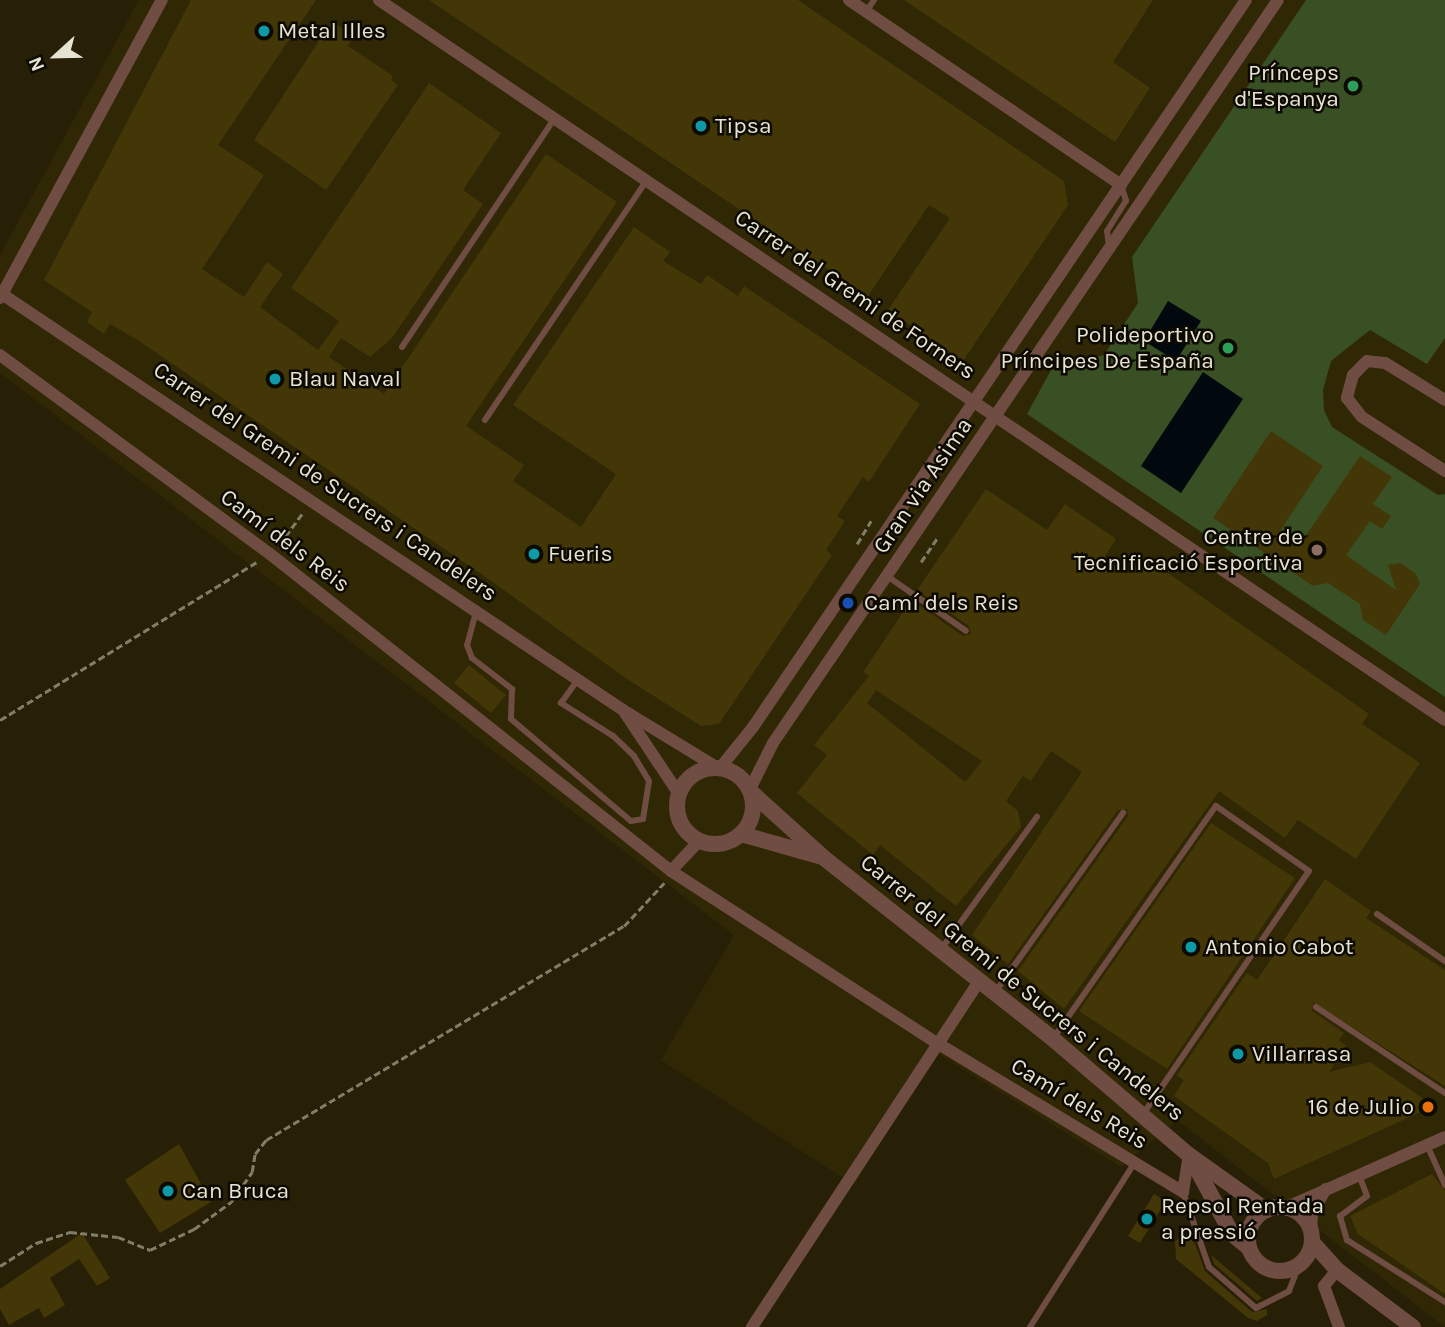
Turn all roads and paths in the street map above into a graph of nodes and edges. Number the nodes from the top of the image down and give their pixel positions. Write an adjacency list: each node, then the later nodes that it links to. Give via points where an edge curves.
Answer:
1 (162, 0): 12 (street)
2 (379, 0): 8 (street, Carrer del Gremi de Forners)
3 (849, 0): 7 (street)
4 (874, 0): 7 (lane)
5 (1246, 0): 10 (street, Gran via Asima)
6 (1278, 0): 11 (street, Gran via Asima)
7 (866, 12): 10 (street)
8 (555, 118): 9 (street, Carrer del Gremi de Forners); 13 (lane)
9 (647, 180): 16 (street, Carrer del Gremi de Forners); 18 (lane)
10 (1121, 185): 11 (lane, via 1126,201 1107,231); 16 (street, Gran via Asima)
11 (1110, 249): 17 (street, Gran via Asima)
12 (1, 296): 20 (street, Carrer del Gremi de Sucrers i Candelers)
13 (402, 347)
14 (0, 355): 24 (street, Camí dels Reis)
15 (1445, 400): 19 (street, via 1385,363 1367,361 1353,375 1347,398 1362,418)
16 (976, 401): 17 (street, Carrer del Gremi de Forners); 33 (street, Gran via Asima)
17 (996, 416): 26 (street, Gran via Asima); 32 (street, Carrer del Gremi de Forners)
18 (485, 420)
19 (1445, 471)
20 (312, 500): 24 (path); 27 (street, Carrer del Gremi de Sucrers i Candelers)
21 (871, 521): 23 (path)
22 (937, 538): 25 (path)
23 (857, 544)
24 (270, 554): 31 (path); 41 (street, Camí dels Reis)
25 (921, 562)
26 (887, 576): 28 (lane); 34 (street, Gran via Asima, via 773,743)
27 (477, 611): 29 (street, Carrer del Gremi de Sucrers i Candelers); 29 (lane, via 467,645 471,658 512,689 511,719 631,821 643,819 649,781 634,756 561,703)
28 (966, 631)
29 (578, 680): 30 (street, Carrer del Gremi de Sucrers i Candelers)
30 (623, 710): 33 (street, Carrer del Gremi de Sucrers i Candelers); 35 (street, Carrer del Gremi de Sucrers i Candelers)
31 (0, 720)
32 (1445, 720)
33 (719, 768): 34 (street, via 737,775); 35 (street, via 694,774)
34 (750, 791): 38 (street, via 752,814); 40 (street, Carrer del Gremi de Sucrers i Candelers)
35 (679, 794): 39 (street, via 683,826)
36 (1123, 813): 46 (lane)
37 (1037, 817): 43 (lane)
38 (741, 834): 39 (street, via 721,843); 40 (street)
39 (700, 840): 41 (street)
40 (824, 858): 43 (street, Carrer del Gremi de Sucrers i Candelers)
41 (671, 872): 49 (street, Camí dels Reis); 65 (path, via 624,926 266,1140 255,1154 252,1172 231,1202 194,1229 150,1250 118,1237 70,1232 36,1243)
42 (1377, 914): 44 (lane)
43 (941, 950): 45 (street, Carrer del Gremi de Sucrers i Candelers)
44 (1445, 961)
45 (980, 980): 46 (street, Carrer del Gremi de Sucrers i Candelers); 49 (street)
46 (995, 992): 48 (street, Carrer del Gremi de Sucrers i Candelers)
47 (1316, 1007): 50 (lane)
48 (1053, 1039): 51 (street, Carrer del Gremi de Sucrers i Candelers); 51 (lane, via 1216,806 1309,871)
49 (937, 1043): 55 (street, Camí dels Reis); 68 (street)
50 (1445, 1093)
51 (1143, 1115): 54 (street, Carrer del Gremi de Sucrers i Candelers)
52 (1445, 1137): 53 (street)
53 (1426, 1145): 56 (street); 57 (lane)
54 (1189, 1155): 59 (street); 61 (street, Carrer del Gremi de Sucrers i Candelers); 63 (street, Carrer del Gremi de Sucrers i Candelers, via 1232,1234)
55 (1135, 1162): 59 (street, Camí dels Reis); 69 (lane)
56 (1359, 1175): 58 (street); 67 (lane, via 1367,1196 1340,1216 1347,1240)
57 (1445, 1185)
58 (1326, 1189): 60 (street); 62 (street, via 1312,1213)
59 (1183, 1192): 64 (lane, via 1209,1267 1256,1308 1289,1291)
60 (1285, 1208): 61 (street); 62 (street, via 1302,1217)
61 (1266, 1210): 63 (street, via 1251,1226)
62 (1311, 1238): 64 (street); 66 (street)
63 (1248, 1247): 64 (street, via 1270,1270)
64 (1301, 1263): 66 (street)
65 (0, 1266)
66 (1337, 1270): 70 (street, via 1324,1286); 71 (street)
67 (1445, 1302)
68 (752, 1327)
69 (1030, 1327)
70 (1339, 1327)
71 (1413, 1327)

